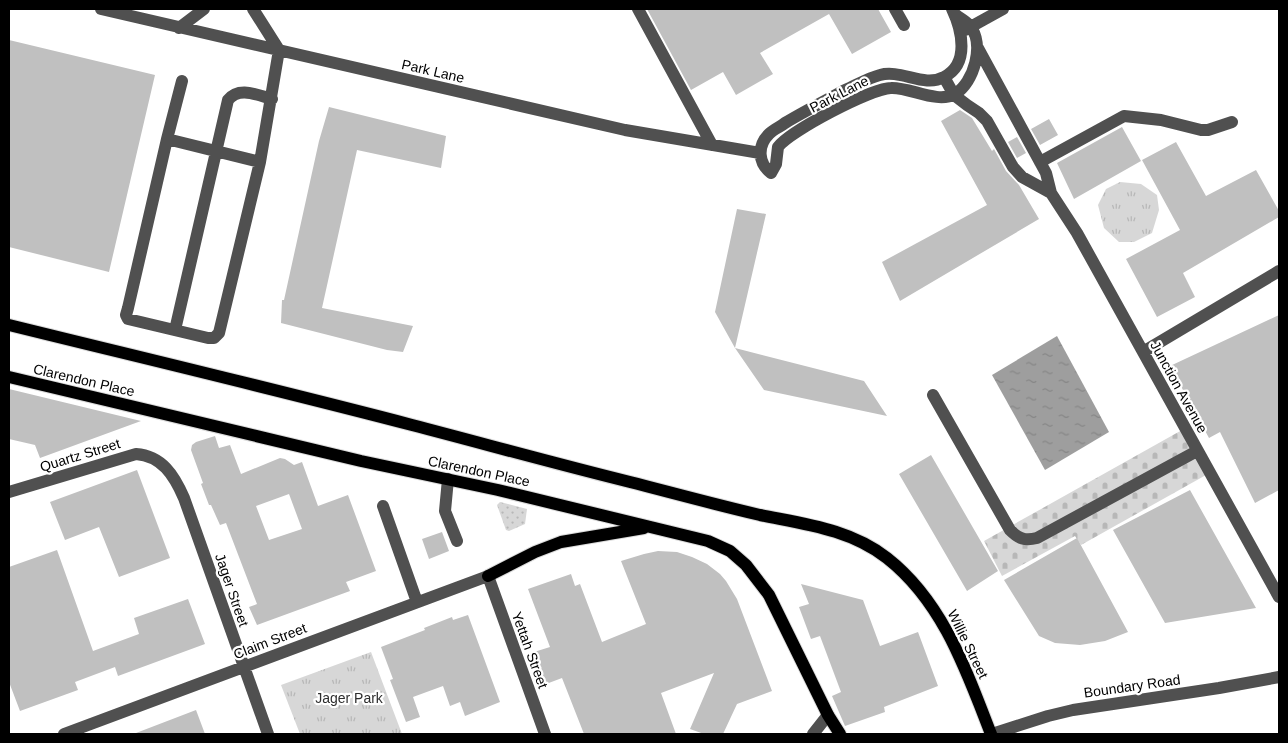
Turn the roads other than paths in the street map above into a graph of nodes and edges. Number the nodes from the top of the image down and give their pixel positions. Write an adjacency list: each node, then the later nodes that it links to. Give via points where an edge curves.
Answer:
1 (100, 9): 9 (street, Park Lane)
2 (204, 9): 9 (street)
3 (253, 9): 12 (street)
4 (638, 9): 19 (street)
5 (895, 9): 8 (street)
6 (1004, 9): 10 (street)
7 (954, 12): 10 (street)
8 (904, 25)
9 (179, 28): 12 (street, Park Lane)
10 (965, 29): 11 (street); 13 (street, via 961,54)
11 (978, 48): 15 (street, via 969,77); 23 (street, Junction Avenue)
12 (279, 50): 16 (street); 19 (street, Park Lane, via 625,130)
13 (944, 77): 15 (street, Junction Avenue); 21 (street, Park Lane, via 929,80 879,75 805,111 769,134)
14 (182, 81): 18 (street)
15 (954, 94): 21 (street, Park Lane, via 935,96 894,88 880,90 781,142 772,173 765,168); 24 (street, Junction Avenue, via 987,121 1022,177)
16 (272, 99): 20 (street, via 241,91 233,94 228,100); 22 (street)
17 (1232, 122): 23 (street, via 1202,130 1161,120 1124,116)
18 (167, 139): 20 (street); 27 (street, via 126,315 128,319)
19 (712, 145): 21 (street, Park Lane)
20 (216, 151): 22 (street); 27 (street)
21 (760, 153)
22 (260, 162): 27 (street, via 219,333 208,338)
23 (1040, 162): 24 (street, Junction Avenue)
24 (1051, 193): 28 (street, Junction Avenue)
25 (1279, 271): 28 (street)
26 (9, 325): 37 (main road, Clarendon Place, via 599,475)
27 (176, 330)
28 (1143, 352): 31 (street, Junction Avenue)
29 (9, 378): 33 (main road, Clarendon Place)
30 (933, 395): 31 (street, via 1010,530 1017,538 1027,541)
31 (1197, 450): 40 (street, Junction Avenue)
32 (160, 461): 34 (street, Quartz Street, via 136,454); 42 (street, Jager Street, via 176,480 184,498)
33 (448, 479): 36 (main road, Clarendon Place); 38 (street, via 446,511)
34 (9, 492)
35 (383, 506): 41 (street)
36 (651, 527): 39 (main road, via 561,542); 44 (main road, Clarendon Place, via 708,541 730,551 746,564 769,595)
37 (828, 529): 50 (main road, Willie Street, via 886,557 932,605 963,663)
38 (457, 541)
39 (488, 576): 41 (street, Claim Street); 47 (street, Yettah Street)
40 (1279, 597)
41 (418, 602): 42 (street, Claim Street)
42 (243, 668): 45 (street, Claim Street); 46 (street, Jager Street)
43 (1279, 676): 50 (street, Boundary Road, via 1073,710)
44 (828, 715): 48 (street); 49 (main road, Clarendon Place)
45 (64, 734)
46 (268, 734)
47 (545, 734)
48 (813, 734)
49 (840, 734)
50 (991, 734)

